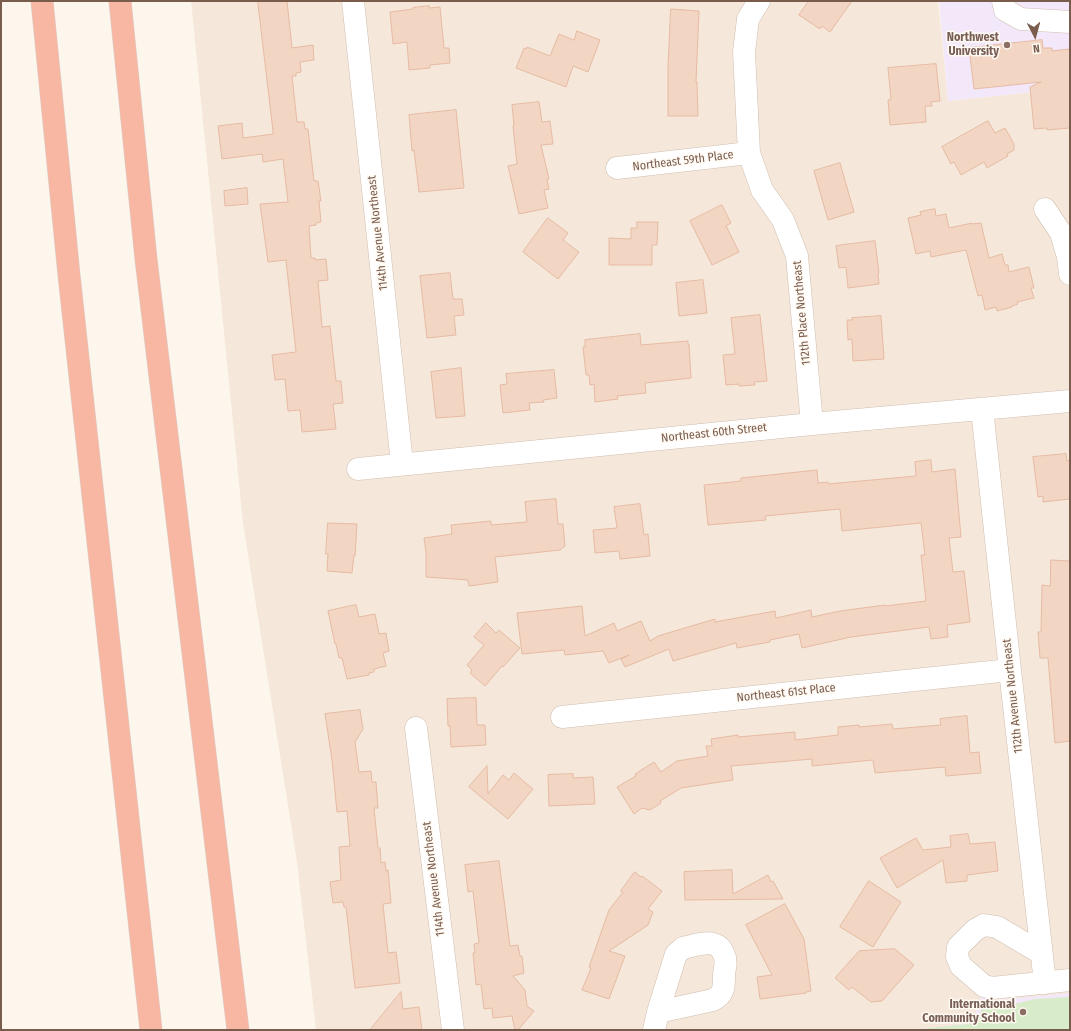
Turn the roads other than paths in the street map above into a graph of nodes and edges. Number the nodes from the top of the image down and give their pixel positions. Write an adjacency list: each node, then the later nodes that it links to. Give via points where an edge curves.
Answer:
1 (42, 1): 22 (highway)
2 (120, 1): 23 (highway, via 148,274)
3 (353, 1): 14 (street, 114th Avenue Northeast)
4 (759, 1): 7 (street, 112th Place Northeast, via 748,19 744,52)
5 (1003, 1): 6 (street, via 1006,10 1021,19)
6 (1070, 22)
7 (749, 153): 8 (street, Northeast 59th Place); 13 (street, 112th Place Northeast, via 762,190 783,220 797,256)
8 (617, 168)
9 (1045, 209): 10 (street, via 1060,233 1068,256)
10 (1070, 274)
11 (1070, 401): 12 (street, Northeast 60th Street)
12 (982, 409): 13 (street, Northeast 60th Street); 16 (street, 112th Avenue Northeast)
13 (812, 424): 14 (street, Northeast 60th Street)
14 (402, 464): 15 (street, Northeast 60th Street)
15 (358, 469)
16 (1010, 670): 17 (street, Northeast 61st Place); 19 (street, 112th Avenue Northeast)
17 (562, 717)
18 (416, 728): 24 (street, 114th Avenue Northeast)
19 (1041, 953): 21 (street, 112th Avenue Northeast); 21 (street, via 997,927 984,925 958,947 957,957 962,966 984,986 992,988)
20 (1070, 980): 21 (street)
21 (1045, 983)
22 (151, 1030)
23 (238, 1030)
24 (453, 1030)

